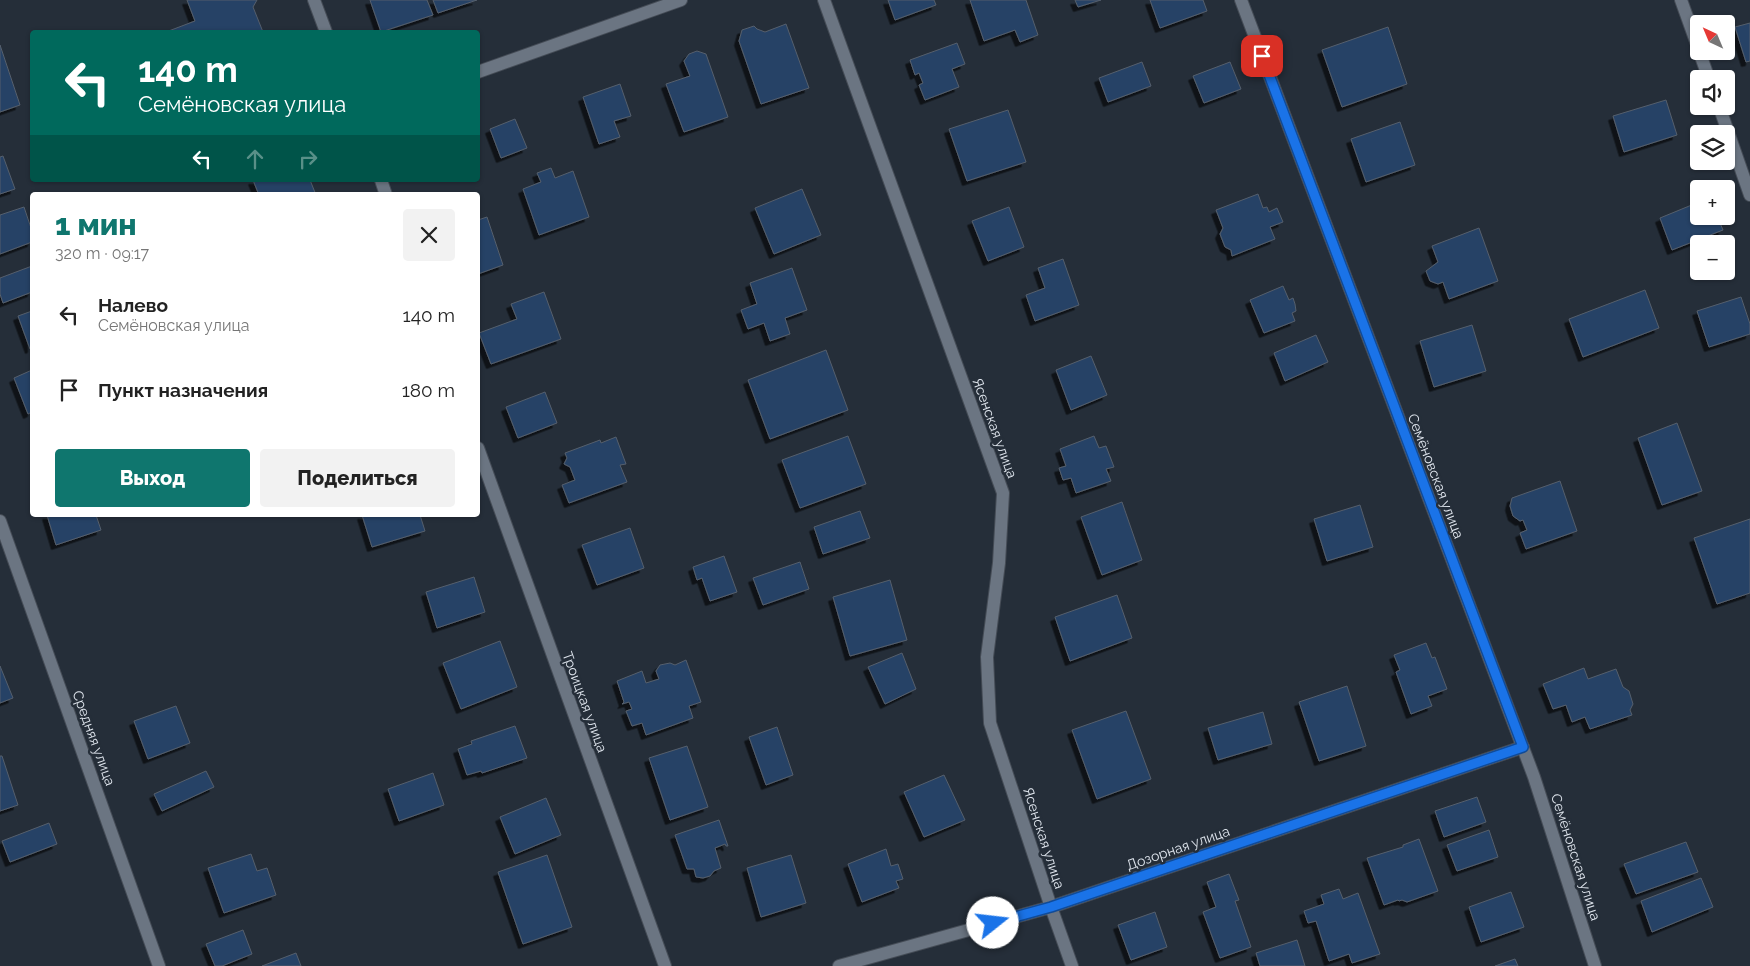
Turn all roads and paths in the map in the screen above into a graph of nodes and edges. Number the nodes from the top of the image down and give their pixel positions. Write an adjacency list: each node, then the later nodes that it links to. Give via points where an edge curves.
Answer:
1 (314, 0): 7 (street)
2 (681, 0): 8 (street)
3 (824, 0): 14 (street, Ясенская улица, via 1003,493 999,563 987,658 990,723)
4 (1241, 0): 13 (street, Семёновская улица)
5 (1681, 0): 6 (street)
6 (1690, 26)
7 (325, 30)
8 (480, 71)
9 (1722, 115): 10 (street)
10 (1750, 195)
11 (480, 454): 16 (street, Троицкая улица)
12 (0, 521): 15 (street, Средняя улица)
13 (1523, 747): 14 (street, Дозорная улица); 19 (street, Семёновская улица)
14 (1051, 907): 17 (street, Дозорная улица); 18 (street, Ясенская улица)
15 (159, 966)
16 (665, 966)
17 (839, 966)
18 (1072, 966)
19 (1595, 966)

